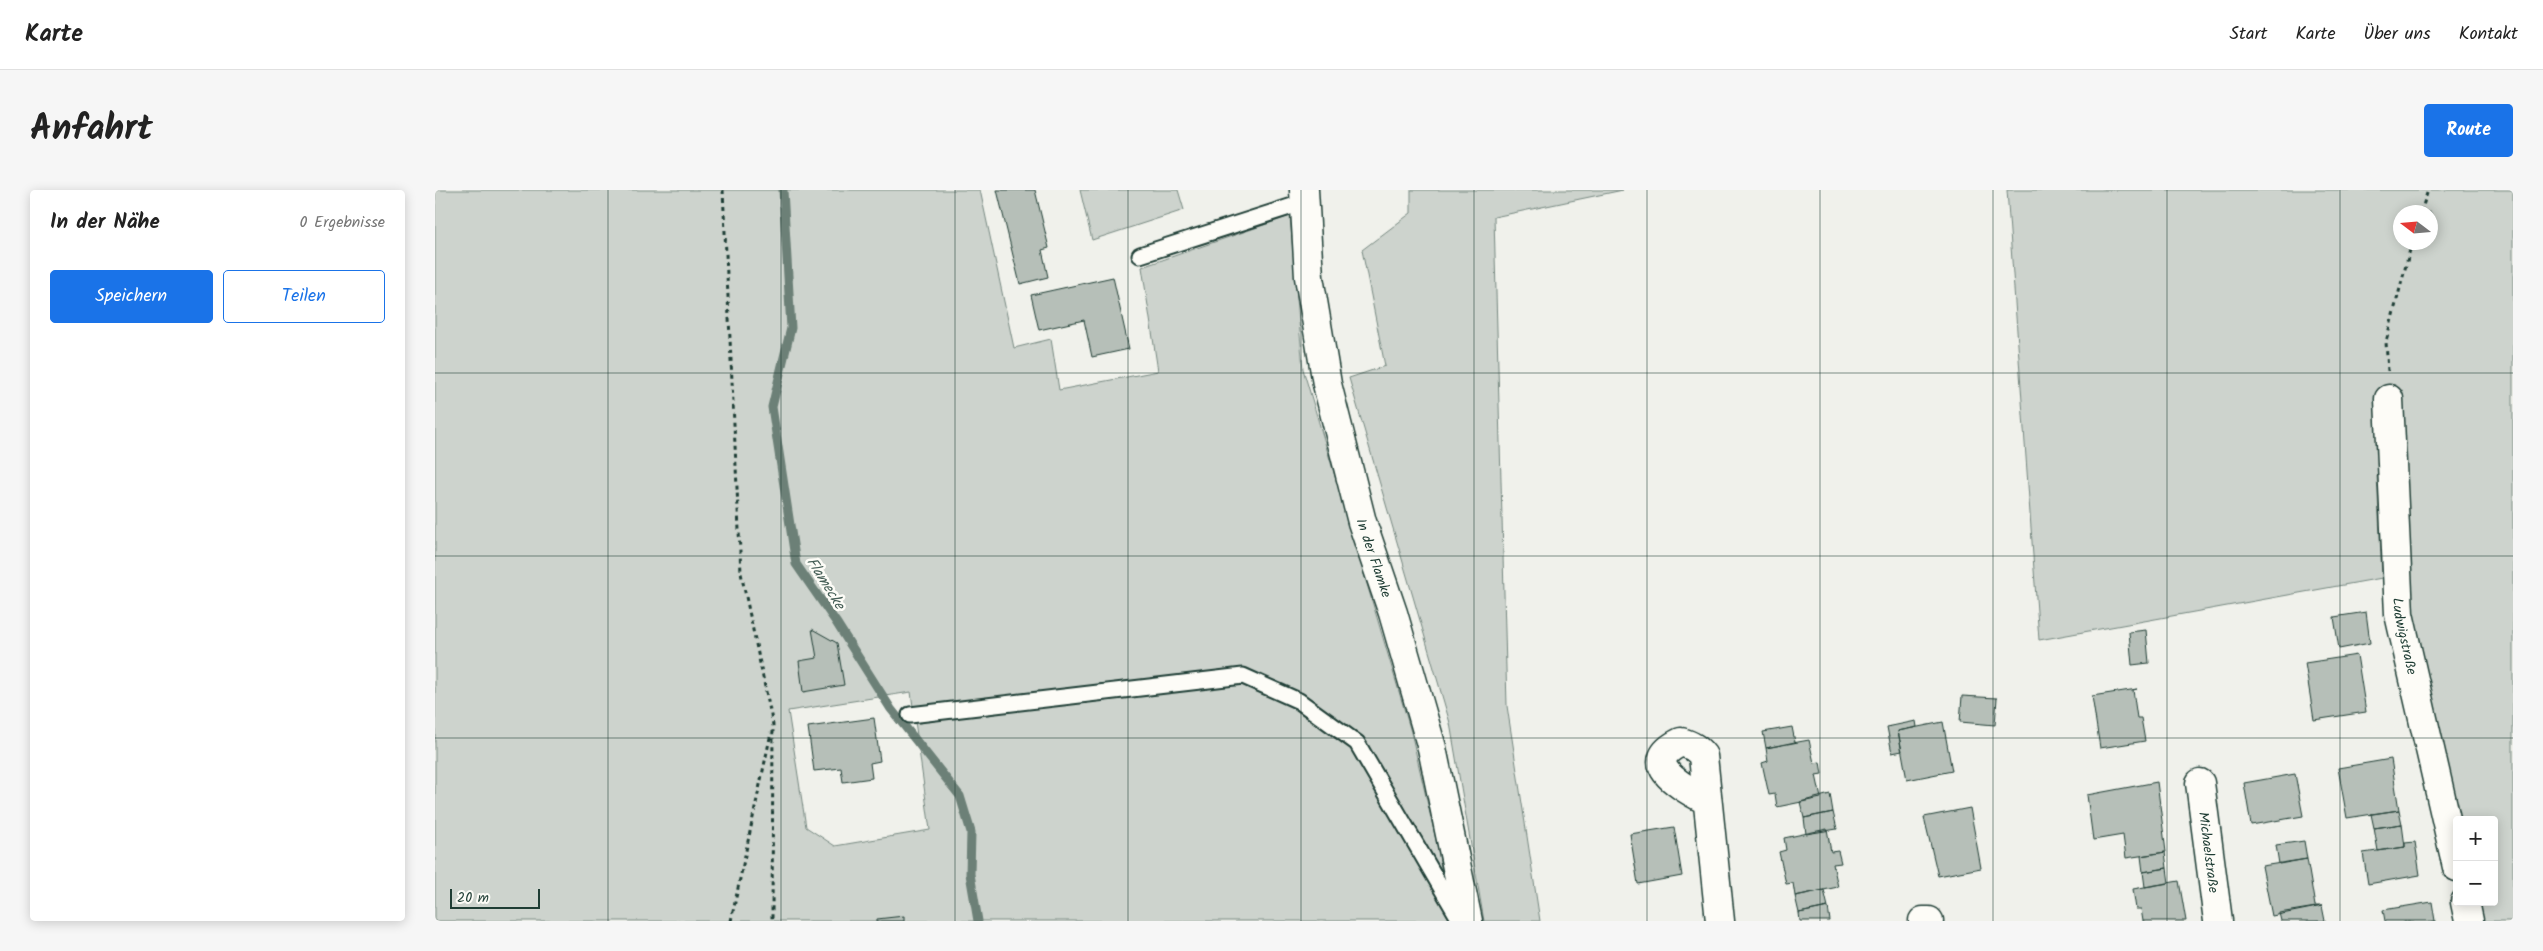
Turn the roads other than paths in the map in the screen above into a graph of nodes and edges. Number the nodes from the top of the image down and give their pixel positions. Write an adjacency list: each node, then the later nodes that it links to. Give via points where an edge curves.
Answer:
1 (1304, 196): 2 (lane); 10 (street, In der Flamke, via 1309,277 1327,384 1362,522 1393,613 1432,748)
2 (1140, 255)
3 (2389, 399): 7 (street, Ludwigstraße, via 2399,614)
4 (910, 715): 9 (lane, via 1243,676 1299,701 1357,743)
5 (2200, 783): 14 (street, Michaelstraße)
6 (1707, 800): 11 (street)
7 (2456, 861)
8 (2466, 906): 15 (street)
9 (1461, 921)
10 (1468, 921)
11 (1720, 921)
12 (1923, 921): 13 (street)
13 (1929, 921)
14 (2218, 921)
15 (2469, 921)

